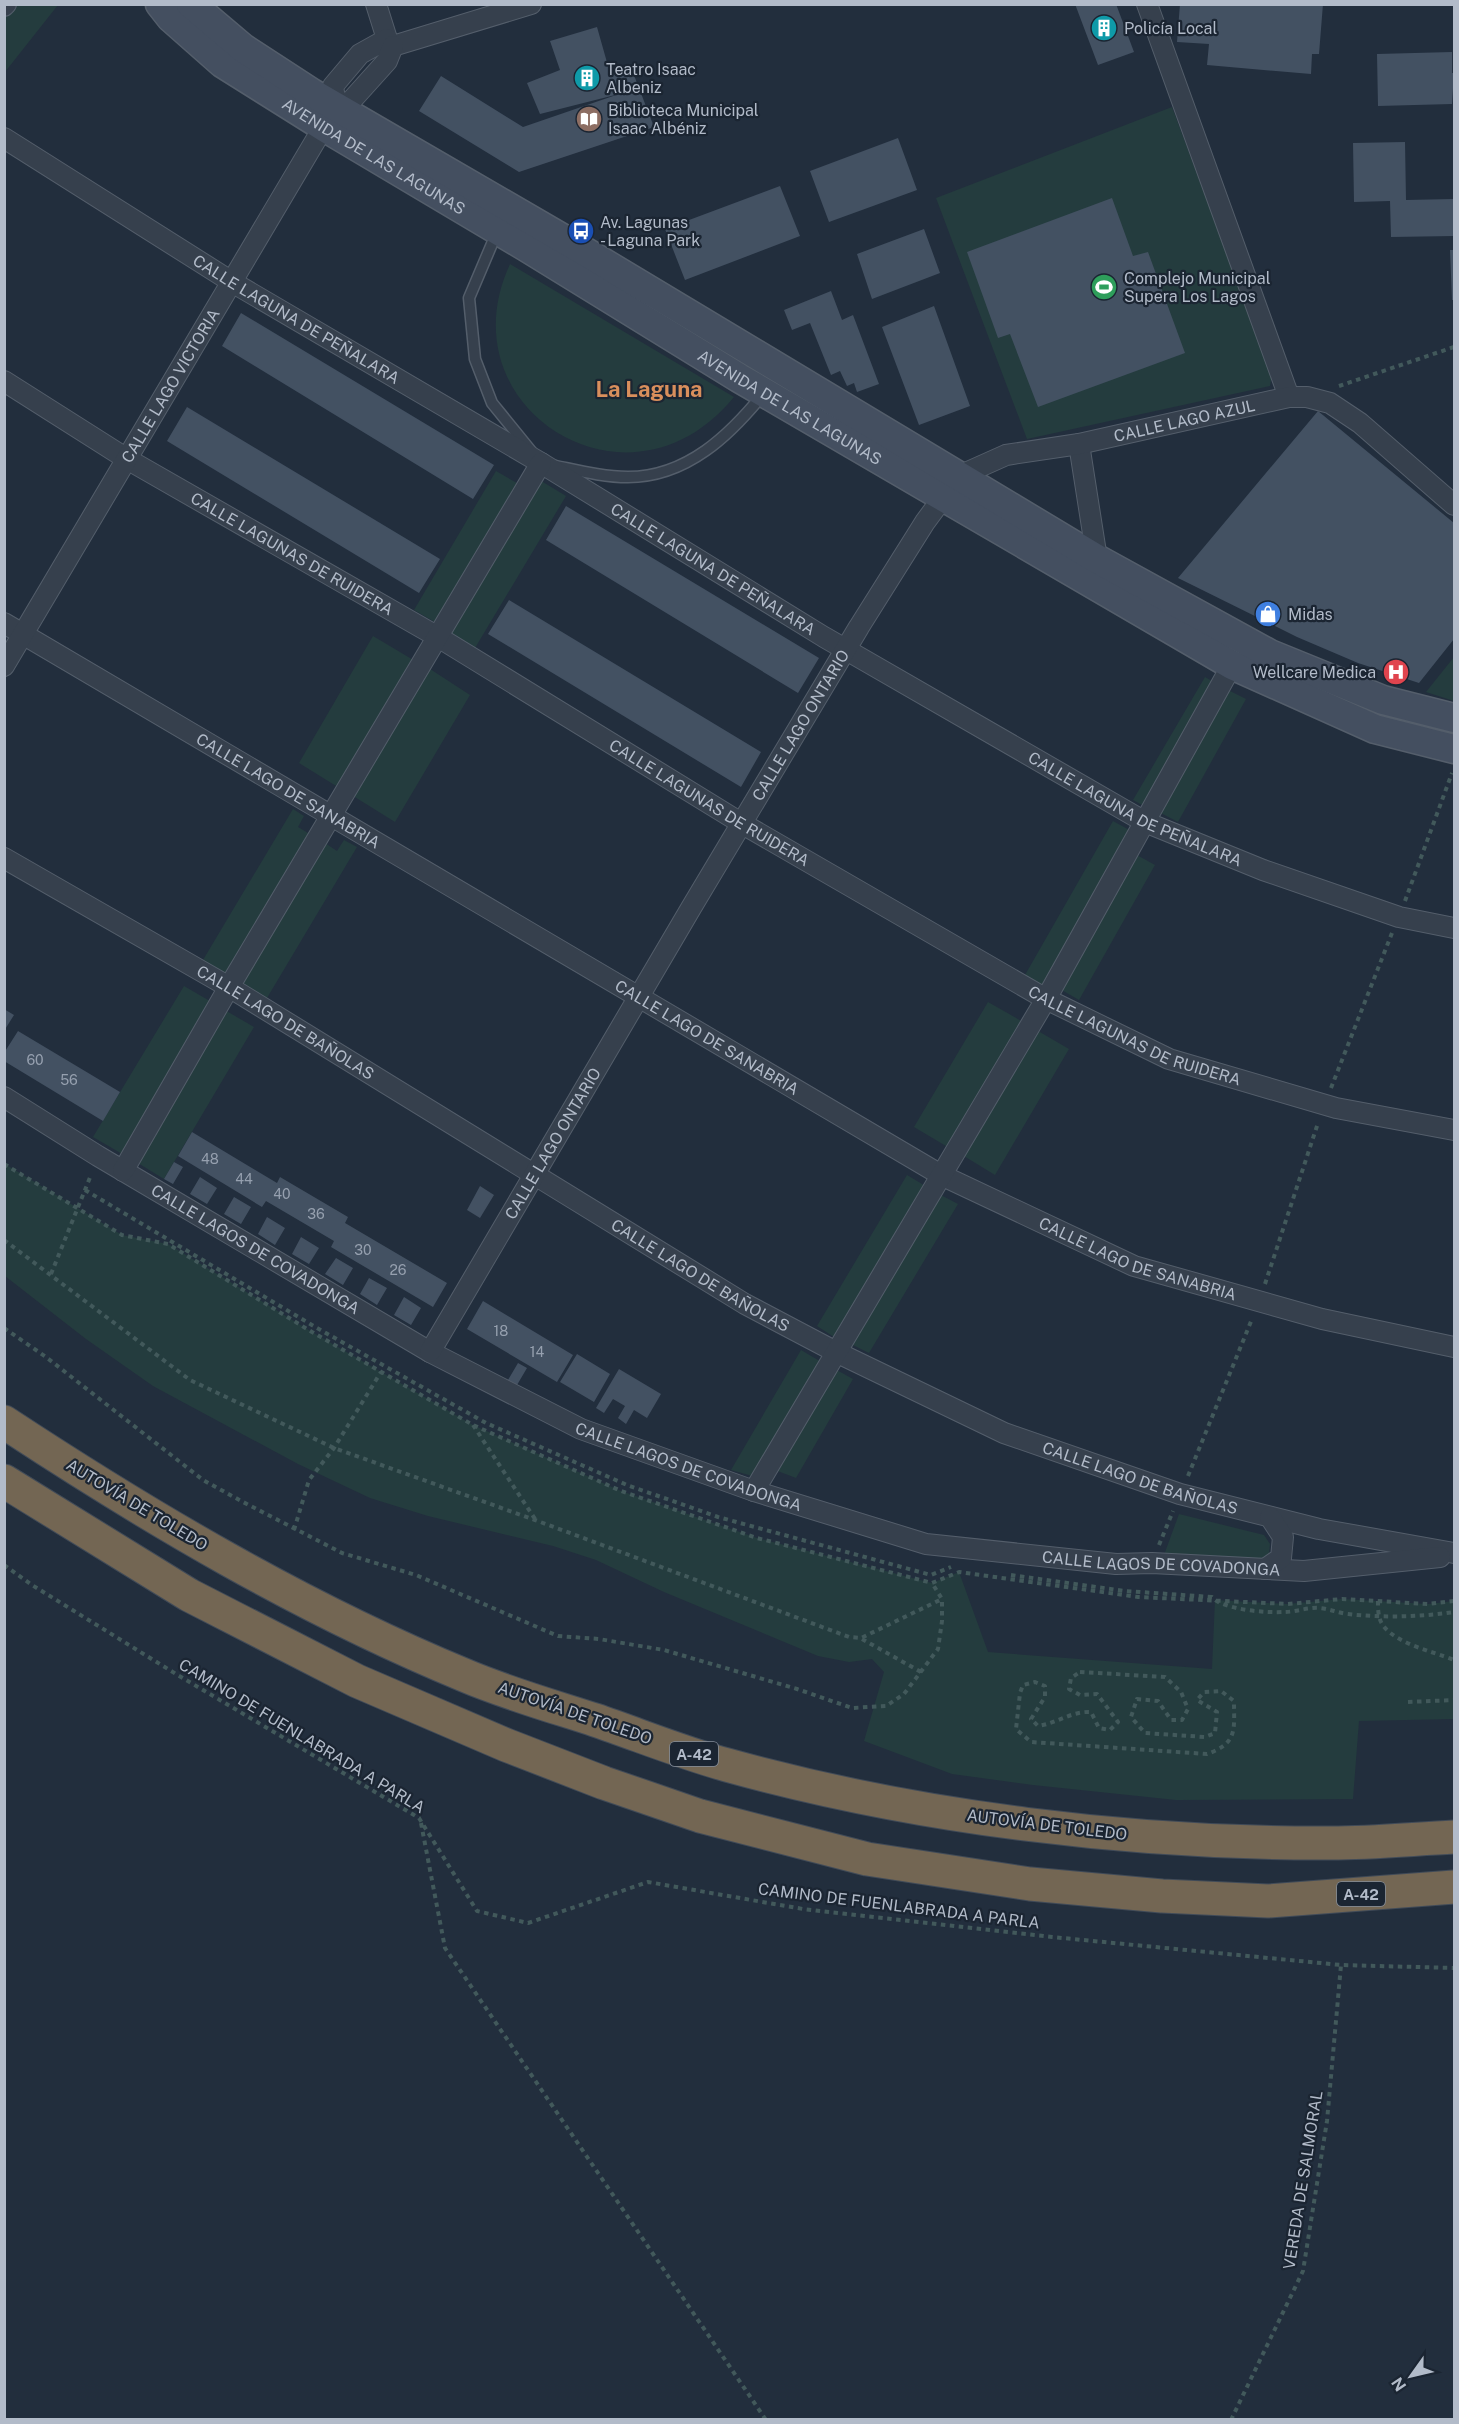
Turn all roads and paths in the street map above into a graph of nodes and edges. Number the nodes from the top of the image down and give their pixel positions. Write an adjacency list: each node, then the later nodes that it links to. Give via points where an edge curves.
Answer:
1 (160, 4): 7 (main road, AVENIDA DE LAS LAGUNAS, via 222,63)
2 (191, 4): 7 (main road, AVENIDA DE LAS LAGUNAS)
3 (376, 4): 6 (street)
4 (531, 4): 6 (street)
5 (1147, 4): 14 (street)
6 (390, 42): 7 (street, via 360,54 333,86)
7 (330, 117): 9 (main road, AVENIDA DE LAS LAGUNAS); 10 (street, CALLE LAGO VICTORIA)
8 (4, 138): 10 (street, CALLE LAGUNA DE PEÑALARA)
9 (504, 219): 13 (main road, AVENIDA DE LAS LAGUNAS); 17 (lane, via 469,298 475,359 492,403); 18 (main road, AVENIDA DE LAS LAGUNAS)
10 (232, 282): 16 (street, CALLE LAGO VICTORIA); 17 (street, CALLE LAGUNA DE PEÑALARA)
11 (1455, 347): 14 (path)
12 (4, 381): 16 (street, CALLE LAGUNAS DE RUIDERA)
13 (764, 392): 17 (lane, via 741,422 713,447 658,474 629,477); 18 (main road, AVENIDA DE LAS LAGUNAS)
14 (1298, 397): 15 (street, CALLE LAGO AZUL); 19 (street, via 1330,404 1360,423)
15 (1079, 444): 18 (street, CALLE LAGO AZUL, via 1006,455); 20 (street)
16 (127, 459): 22 (street, CALLE LAGO VICTORIA); 23 (street, CALLE LAGUNAS DE RUIDERA)
17 (542, 464): 23 (street); 24 (street, CALLE LAGUNA DE PEÑALARA)
18 (951, 486): 20 (main road, AVENIDA DE LAS LAGUNAS); 24 (street, CALLE LAGO ONTARIO); 25 (main road, AVENIDA DE LAS LAGUNAS)
19 (1455, 505)
20 (1097, 559): 27 (main road, AVENIDA DE LAS LAGUNAS, via 1270,654 1383,700)
21 (4, 623): 22 (street, CALLE LAGO DE SANABRIA)
22 (24, 634): 26 (street, CALLE LAGO VICTORIA); 30 (street, CALLE LAGO DE SANABRIA)
23 (438, 637): 30 (street); 32 (street, CALLE LAGUNAS DE RUIDERA)
24 (847, 648): 31 (street, CALLE LAGUNA DE PEÑALARA); 32 (street, CALLE LAGO ONTARIO)
25 (1232, 665): 28 (main road, AVENIDA DE LAS LAGUNAS, via 1375,729); 31 (street)
26 (4, 666)
27 (1455, 718)
28 (1455, 749)
29 (1455, 767): 34 (path)
30 (332, 815): 36 (street); 37 (street, CALLE LAGO DE SANABRIA)
31 (1145, 822): 34 (street, CALLE LAGUNA DE PEÑALARA, via 1263,870); 38 (street)
32 (741, 823): 37 (street, CALLE LAGO ONTARIO); 38 (street, CALLE LAGUNAS DE RUIDERA)
33 (4, 858): 36 (street, CALLE LAGO DE BAÑOLAS)
34 (1399, 917): 35 (street, CALLE LAGUNA DE PEÑALARA); 40 (path)
35 (1455, 928)
36 (229, 987): 43 (street); 44 (street, CALLE LAGO DE BAÑOLAS)
37 (638, 997): 44 (street, CALLE LAGO ONTARIO); 45 (street, CALLE LAGO DE SANABRIA)
38 (1046, 999): 40 (street, CALLE LAGUNAS DE RUIDERA, via 1169,1059); 45 (street)
39 (4, 1097): 42 (street, CALLE LAGOS DE COVADONGA)
40 (1324, 1105): 41 (street, CALLE LAGUNAS DE RUIDERA); 48 (path)
41 (1455, 1130)
42 (98, 1156): 43 (street, CALLE LAGOS DE COVADONGA); 47 (path)
43 (123, 1171): 51 (street, CALLE LAGOS DE COVADONGA)
44 (534, 1173): 51 (street, CALLE LAGO ONTARIO); 52 (street, CALLE LAGO DE BAÑOLAS, via 745,1304)
45 (941, 1175): 48 (street, CALLE LAGO DE SANABRIA, via 1134,1266); 52 (street)
46 (4, 1239): 47 (path)
47 (51, 1274): 56 (path, via 190,1380)
48 (1259, 1301): 50 (street, CALLE LAGO DE SANABRIA, via 1322,1319); 59 (path)
49 (4, 1328): 62 (path, via 203,1480)
50 (1455, 1347)
51 (430, 1352): 58 (street, CALLE LAGOS DE COVADONGA, via 581,1430)
52 (836, 1352): 58 (street); 59 (street, CALLE LAGO DE BAÑOLAS, via 1004,1433)
53 (381, 1372): 56 (path)
54 (4, 1422): 80 (highway, AUTOVÍA DE TOLEDO / A-42, via 213,1552 350,1623 466,1677 725,1764 957,1814 1142,1836 1332,1843)
55 (473, 1425): 61 (path)
56 (334, 1448): 61 (path); 62 (path, via 309,1480)
57 (4, 1481): 82 (highway, A-42, via 189,1595 357,1681 506,1745 700,1816 867,1859 1030,1884 1161,1896)
58 (754, 1491): 64 (street, CALLE LAGOS DE COVADONGA, via 926,1544 1116,1563)
59 (1180, 1494): 60 (street, CALLE LAGO DE BAÑOLAS); 64 (path)
60 (1270, 1517): 63 (street, CALLE LAGO DE BAÑOLAS); 66 (street, via 1283,1537 1281,1558)
61 (535, 1520): 73 (path, via 849,1637)
62 (294, 1530): 75 (path, via 342,1553 416,1575 558,1636 664,1650 852,1708 886,1706 904,1694)
63 (1455, 1554): 66 (street, CALLE LAGOS DE COVADONGA, via 1304,1571)
64 (1152, 1563): 66 (street, CALLE LAGOS DE COVADONGA)
65 (4, 1565): 79 (path, CAMINO DE FUENLABRADA A PARLA, via 176,1674)
66 (1265, 1569)
67 (932, 1583): 68 (path)
68 (942, 1599): 73 (path); 75 (path, via 938,1649)
69 (1215, 1600): 72 (path, via 1231,1607 1283,1612 1318,1608)
70 (1378, 1601): 72 (path)
71 (1455, 1612): 72 (path)
72 (1378, 1616): 74 (path, via 1397,1638)
73 (861, 1638): 75 (path)
74 (1455, 1660)
75 (921, 1672)
76 (1020, 1693): 76 (path, via 1016,1729 1031,1742 1207,1754 1223,1748 1234,1734 1234,1701 1221,1691 1204,1692 1197,1700 1217,1712 1215,1733 1204,1737 1145,1733 1131,1718 1137,1699 1158,1701 1171,1720 1182,1720 1188,1709 1181,1692 1165,1677 1080,1672 1071,1678 1069,1689 1080,1695 1097,1695 1104,1702 1118,1722 1110,1730 1099,1728 1091,1712 1077,1711 1038,1726 1031,1719 1045,1697 1046,1686 1035,1682 1023,1685)
77 (1455, 1700): 78 (path)
78 (1408, 1702)
79 (419, 1818): 84 (path, CAMINO DE FUENLABRADA A PARLA, via 477,1911 528,1923 648,1882 803,1909); 86 (path, via 445,1948)
80 (1455, 1836)
81 (1455, 1887): 82 (highway, A-42)
82 (1268, 1900): 83 (highway)
83 (1455, 1908)
84 (1341, 1965): 85 (path, CAMINO DE FUENLABRADA A PARLA); 87 (path, VEREDA DE SALMORAL, via 1327,2121 1304,2271)
85 (1455, 1968)
86 (766, 2420)
87 (1231, 2420)

